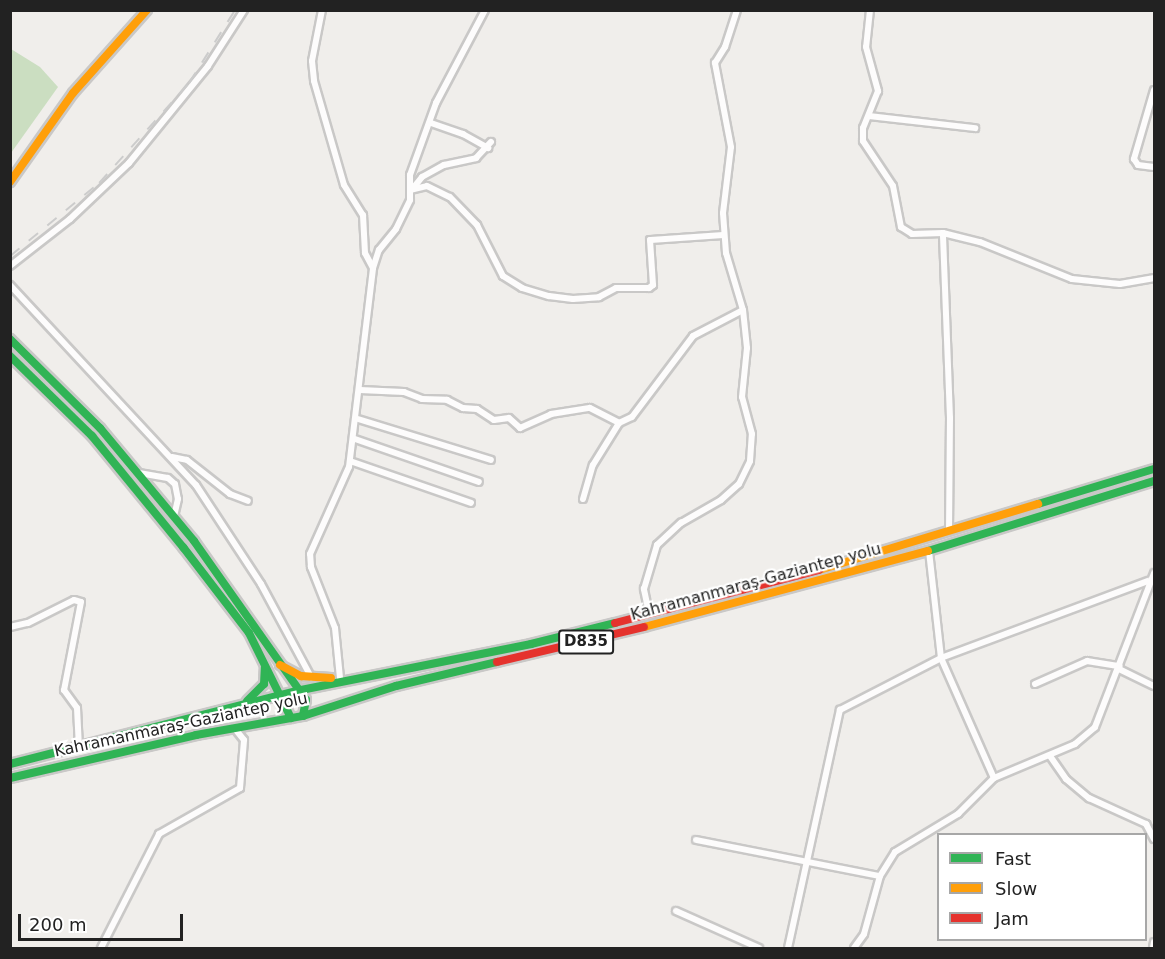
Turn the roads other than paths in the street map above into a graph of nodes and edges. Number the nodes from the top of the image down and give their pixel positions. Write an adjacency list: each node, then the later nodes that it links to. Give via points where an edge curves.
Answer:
1 (147, 10): 12 (main road, via 73,93)
2 (244, 10): 16 (street, via 182,101 129,163 70,219)
3 (322, 10): 17 (street, via 312,61 314,81 344,185 363,214 365,253)
4 (485, 10): 9 (street, via 462,47)
5 (737, 10): 15 (street, via 725,47 715,63 731,147)
6 (870, 10): 8 (street, via 866,47 878,91)
7 (1155, 90): 11 (street, via 1134,159 1138,165)
8 (868, 116): 10 (street); 14 (street, via 863,141 893,186 901,227 912,234)
9 (431, 123): 13 (street, via 410,175 407,186); 13 (street, via 489,145 476,158 444,165 422,177)
10 (975, 128)
11 (1155, 167)
12 (10, 182)
13 (412, 188): 15 (street, via 427,186 450,197 477,225 503,276 522,288 549,296 599,297 616,288 649,288 653,285 650,240); 17 (street, via 406,209 379,250)
14 (943, 233): 18 (street, via 980,242 1072,279 1120,284); 38 (street, via 950,418)
15 (724, 235): 20 (street)
16 (10, 266)
17 (373, 268): 23 (street)
18 (1155, 278)
19 (10, 285): 27 (street)
20 (744, 310): 25 (street, via 693,336 632,417); 42 (street, via 747,348 742,396 752,434 750,461 739,484 722,500 681,523 657,545 644,589)
21 (10, 339): 31 (main road, via 64,390)
22 (10, 356): 45 (main road, via 92,436 144,498 249,633)
23 (360, 390): 24 (street); 25 (street, via 404,392 422,399 447,400 477,409 494,420 509,418 520,428 551,414 590,408)
24 (358, 419): 26 (street); 28 (street)
25 (619, 423): 34 (street, via 593,465)
26 (355, 439): 29 (street); 33 (street)
27 (171, 456): 35 (street, via 187,460 230,494); 49 (street, via 196,485 261,584)
28 (491, 460)
29 (350, 461): 36 (street); 50 (street, via 310,554 311,567 335,628)
30 (1155, 469): 38 (main road, Kahramanmaraş-Gaziantep yolu / D835)
31 (139, 473): 37 (main road); 37 (street, via 168,478 175,484 178,499)
32 (1155, 481): 39 (main road, Kahramanmaraş-Gaziantep yolu / D835)
33 (479, 482)
34 (583, 499)
35 (248, 501)
36 (471, 503)
37 (174, 516): 46 (main road)
38 (949, 531): 42 (main road, Kahramanmaraş-Gaziantep yolu / D835, via 840,566)
39 (929, 551): 44 (street); 56 (main road, Kahramanmaraş-Gaziantep yolu / D835, via 723,609 396,686)
40 (1155, 573): 41 (street)
41 (1148, 581): 44 (street); 47 (street)
42 (649, 613): 48 (main road, Kahramanmaraş-Gaziantep yolu / D835, via 531,644)
43 (10, 627): 61 (street, via 28,623 74,600 81,602 64,690 77,708)
44 (941, 658): 65 (street); 68 (street, via 840,710)
45 (264, 661): 54 (main road); 55 (main road, via 264,684 250,700)
46 (278, 663): 49 (main road); 53 (main road)
47 (1119, 668): 51 (street, via 1087,661); 52 (street); 62 (street, via 1095,727 1075,744)
48 (367, 675): 50 (main road); 53 (main road, Kahramanmaraş-Gaziantep yolu / D835)
49 (312, 678): 50 (main road)
50 (340, 678)
51 (1035, 684)
52 (1155, 686)
53 (297, 691): 54 (main road, Kahramanmaraş-Gaziantep yolu / D835); 56 (main road, via 306,700)
54 (281, 695): 55 (main road, Kahramanmaraş-Gaziantep yolu / D835); 57 (main road)
55 (238, 705): 61 (main road, Kahramanmaraş-Gaziantep yolu / D835)
56 (303, 716): 57 (main road, Kahramanmaraş-Gaziantep yolu / D835)
57 (291, 718): 58 (main road, Kahramanmaraş-Gaziantep yolu / D835)
58 (259, 724): 59 (main road, Kahramanmaraş-Gaziantep yolu / D835); 60 (street)
59 (232, 729): 60 (street, via 239,731); 64 (main road, Kahramanmaraş-Gaziantep yolu / D835)
60 (244, 740): 72 (street, via 240,788 159,834)
61 (79, 749): 63 (main road, Kahramanmaraş-Gaziantep yolu / D835)
62 (1050, 756): 65 (street); 66 (street, via 1066,779 1089,798 1146,824)
63 (10, 764)
64 (10, 778)
65 (994, 778): 69 (street, via 958,814 896,852)
66 (1155, 839)
67 (696, 840): 68 (street)
68 (806, 862): 69 (street); 74 (street)
69 (880, 876): 75 (street, via 864,934)
70 (676, 911): 73 (street)
71 (1155, 942): 76 (street)
72 (101, 948)
73 (759, 948)
74 (788, 948)
75 (855, 948)
76 (1153, 948)

